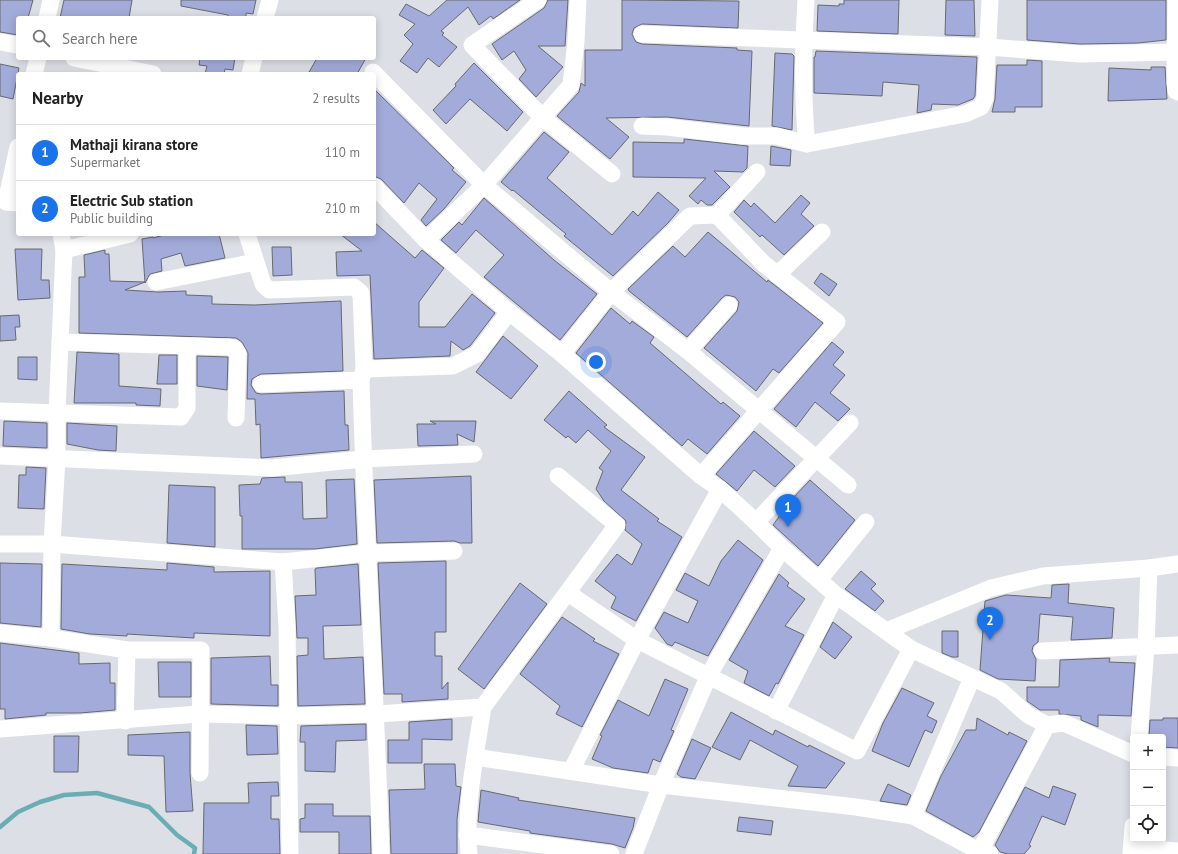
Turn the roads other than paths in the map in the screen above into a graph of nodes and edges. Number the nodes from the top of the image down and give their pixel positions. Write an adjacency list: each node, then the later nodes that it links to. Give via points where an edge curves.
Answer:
1 (51, 0): 8 (street)
2 (270, 0): 9 (street)
3 (538, 0): 24 (street, via 472,46)
4 (578, 0): 24 (street, via 571,85)
5 (806, 0): 12 (street)
6 (990, 0): 14 (street)
7 (1176, 0): 15 (street)
8 (47, 16)
9 (266, 16)
10 (642, 34): 12 (street)
11 (0, 42): 13 (street)
12 (803, 42): 14 (street); 26 (street, via 803,103)
13 (16, 46)
14 (988, 47): 15 (street, via 1080,54); 26 (street, via 985,98 981,107 964,114)
15 (1177, 52): 23 (street, via 1175,83)
16 (38, 60): 19 (street)
17 (82, 60): 20 (street)
18 (254, 60): 21 (street)
19 (34, 72)
20 (140, 72)
21 (250, 72)
22 (376, 75): 30 (street)
23 (1178, 92)
24 (542, 117): 29 (street); 30 (street)
25 (642, 126): 26 (street, via 743,136 777,136)
26 (807, 144)
27 (16, 156): 32 (street)
28 (757, 172): 33 (street)
29 (612, 174)
30 (484, 185): 37 (street); 42 (street)
31 (376, 188): 37 (street)
32 (6, 203)
33 (717, 215): 40 (street); 42 (street, via 690,216)
34 (822, 232): 40 (street)
35 (113, 236): 38 (street)
36 (248, 236): 39 (street)
37 (426, 240): 44 (street)
38 (63, 242): 45 (street)
39 (255, 262): 41 (street); 49 (street, via 263,284 269,290 354,287 359,290)
40 (777, 275): 51 (street, via 837,322)
41 (156, 282)
42 (611, 292): 47 (street); 48 (street)
43 (729, 305): 47 (street)
44 (509, 312): 48 (street); 49 (street, via 477,354 453,366)
45 (60, 342): 46 (street); 53 (street)
46 (186, 346): 53 (street, via 186,408 181,417); 54 (street, via 228,347 234,348 238,353)
47 (688, 351): 51 (street)
48 (562, 354): 62 (street)
49 (363, 375): 50 (street); 60 (street)
50 (260, 384)
51 (759, 410): 59 (street); 62 (street)
52 (0, 411): 53 (street)
53 (58, 413): 58 (street)
54 (236, 418)
55 (850, 423): 59 (street)
56 (474, 454): 60 (street)
57 (0, 456): 58 (street)
58 (58, 458): 60 (street, via 272,468); 68 (street)
59 (818, 458): 63 (street); 65 (street)
60 (363, 460): 71 (street)
61 (558, 476): 76 (street, via 617,525)
62 (701, 476): 64 (street)
63 (848, 485)
64 (720, 489): 65 (street); 81 (street)
65 (756, 522): 69 (street)
66 (866, 522): 75 (street)
67 (0, 544): 68 (street)
68 (52, 544): 72 (street); 80 (street)
69 (782, 548): 75 (street); 87 (street)
70 (454, 551): 71 (street)
71 (367, 553): 72 (street); 92 (street)
72 (283, 562): 93 (street, via 287,627)
73 (1178, 564): 74 (street)
74 (1149, 568): 78 (street, via 1043,576 991,588); 83 (street)
75 (818, 580): 77 (street)
76 (568, 593): 81 (street); 89 (street)
77 (836, 596): 78 (street); 90 (street)
78 (886, 631): 84 (street)
79 (0, 633): 80 (street)
80 (51, 638): 85 (street)
81 (637, 640): 87 (street); 102 (street)
82 (1178, 645): 83 (street)
83 (1146, 647): 86 (street); 97 (street)
84 (911, 649): 88 (street); 90 (street, via 857,750)
85 (127, 650): 91 (street, via 201,650); 94 (street)
86 (1042, 651)
87 (709, 675): 90 (street); 104 (street)
88 (972, 678): 95 (street, via 1001,691 1028,716); 105 (street)
89 (483, 707): 92 (street); 99 (street)
90 (776, 711)
91 (200, 714): 93 (street); 94 (street); 103 (street)
92 (377, 714): 93 (street); 111 (street)
93 (287, 716): 110 (street)
94 (125, 721): 96 (street)
95 (1047, 725): 98 (street, via 1064,723); 109 (street)
96 (0, 729)
97 (1138, 734)
98 (1130, 753)
99 (475, 757): 102 (street); 106 (street)
100 (1166, 757): 101 (street)
101 (1178, 758)
102 (571, 772): 104 (street)
103 (200, 773)
104 (661, 785): 105 (street, via 856,806); 114 (street)
105 (913, 816): 109 (street)
106 (467, 836): 112 (street); 113 (street)
107 (1131, 850): 108 (street)
108 (1178, 851)
109 (982, 853)
110 (290, 854)
111 (381, 854)
112 (469, 854)
113 (611, 854)
114 (634, 854)

